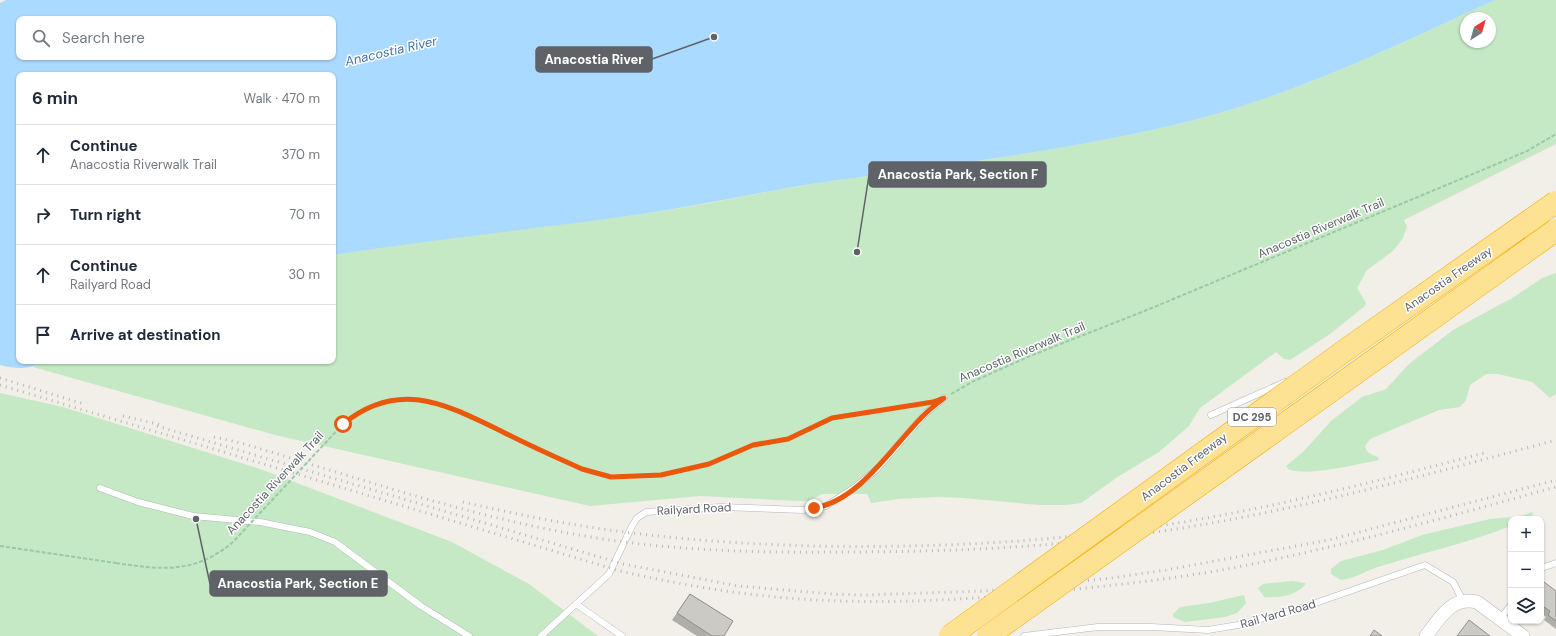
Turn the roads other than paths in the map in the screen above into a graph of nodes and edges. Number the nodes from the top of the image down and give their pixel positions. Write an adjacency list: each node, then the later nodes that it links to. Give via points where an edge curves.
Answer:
1 (1556, 202): 3 (highway, Anacostia Freeway / DC 295, bridge)
2 (1556, 230): 19 (highway, Anacostia Freeway / DC 295, bridge)
3 (1346, 349): 4 (lane); 18 (highway, Anacostia Freeway / DC 295, bridge)
4 (1306, 371)
5 (1292, 378): 7 (lane)
6 (944, 398): 12 (lane, Railyard Road, via 925,414 876,470 826,506 803,510 721,507 646,512 637,518 632,526 609,574)
7 (1211, 415)
8 (100, 488): 15 (lane, via 138,502 193,516 260,522 310,532 335,542 422,606)
9 (1556, 563): 10 (lane)
10 (1544, 567)
11 (1463, 601): 14 (street, via 1477,602); 20 (lane, Rail Yard Road, via 1453,582 1425,565 1301,608 1238,625 1208,630 1098,627); 21 (street, via 1446,610)
12 (576, 604): 16 (lane, Railyard Road); 17 (lane)
13 (1508, 608): 14 (lane)
14 (1500, 619): 22 (street)
15 (469, 636)
16 (541, 636)
17 (622, 636)
18 (950, 636)
19 (988, 636)
20 (1024, 636)
21 (1426, 636)
22 (1523, 636)

